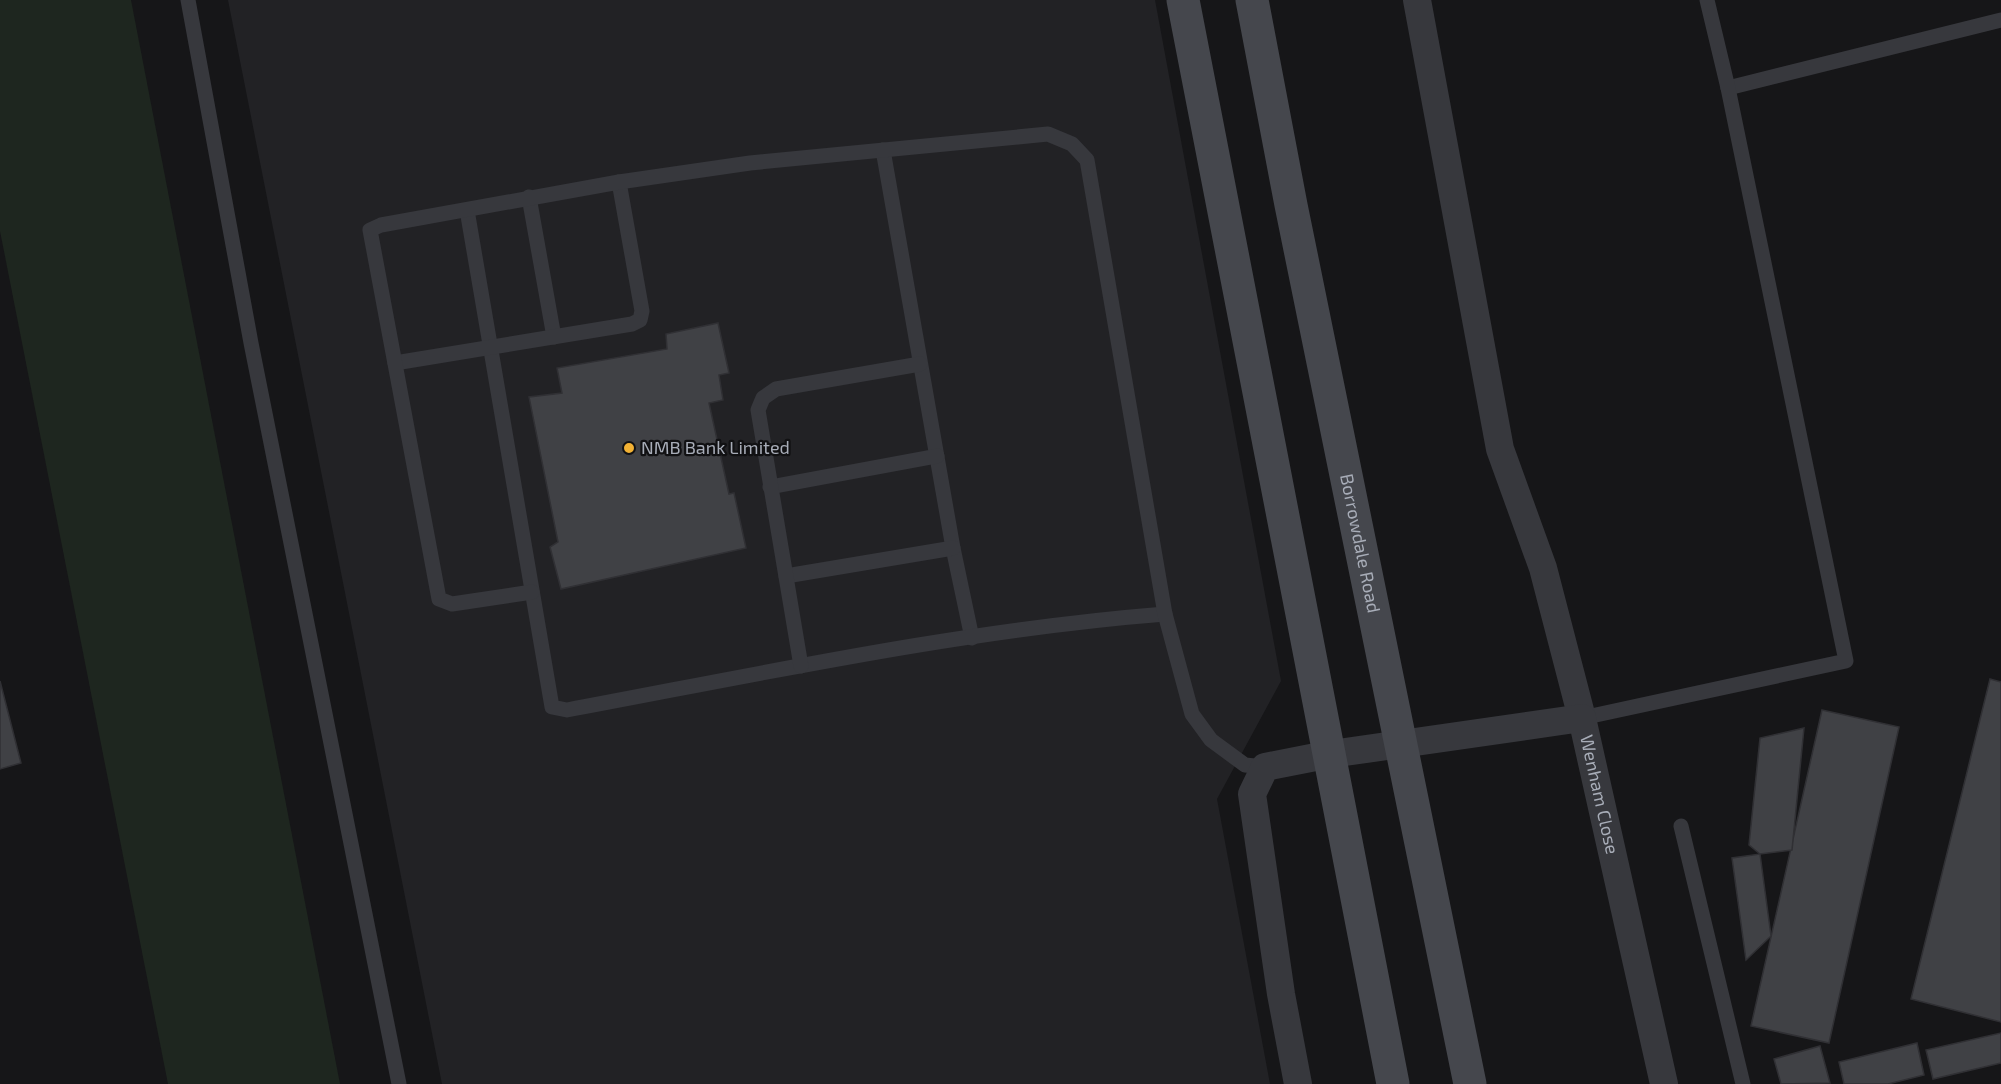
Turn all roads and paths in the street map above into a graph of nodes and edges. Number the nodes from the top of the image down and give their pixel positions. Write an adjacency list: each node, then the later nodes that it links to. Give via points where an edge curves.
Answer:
1 (188, 0): 29 (lane, via 251,343)
2 (1183, 0): 26 (main road)
3 (1252, 0): 25 (main road, Borrowdale Road)
4 (1417, 0): 24 (street, via 1500,449 1543,568)
5 (1707, 0): 7 (lane)
6 (2001, 20): 7 (lane)
7 (1728, 88): 24 (lane, via 1846,661)
8 (883, 150): 9 (lane, via 750,163); 15 (lane); 21 (lane, via 1048,134 1072,144 1087,160)
9 (619, 182): 10 (lane); 12 (lane, via 642,311 640,320)
10 (529, 197): 11 (lane); 12 (lane)
11 (466, 210): 13 (lane); 14 (lane, via 370,230)
12 (554, 337): 13 (lane)
13 (491, 347): 14 (lane); 20 (lane)
14 (395, 363): 20 (lane, via 438,599 452,604)
15 (920, 364): 16 (lane); 17 (lane, via 776,389 763,398 758,410)
16 (937, 456): 17 (lane); 18 (lane)
17 (770, 487): 19 (lane)
18 (953, 548): 19 (lane); 22 (lane)
19 (786, 576): 23 (lane)
20 (532, 592): 23 (lane, via 552,707 567,710)
21 (1165, 614): 22 (lane); 27 (lane, via 1192,714 1211,740 1245,765)
22 (972, 638): 23 (lane)
23 (801, 666)
24 (1582, 718): 25 (street, Wenham Close); 33 (street, Wenham Close)
25 (1402, 745): 26 (street, Wenham Close); 32 (main road, Borrowdale Road)
26 (1330, 754): 27 (street, Wenham Close); 31 (main road)
27 (1265, 767): 30 (street, via 1252,794 1254,814)
28 (1682, 826): 34 (lane)
29 (399, 1084)
30 (1298, 1084)
31 (1393, 1084)
32 (1470, 1084)
33 (1664, 1084)
34 (1743, 1084)

